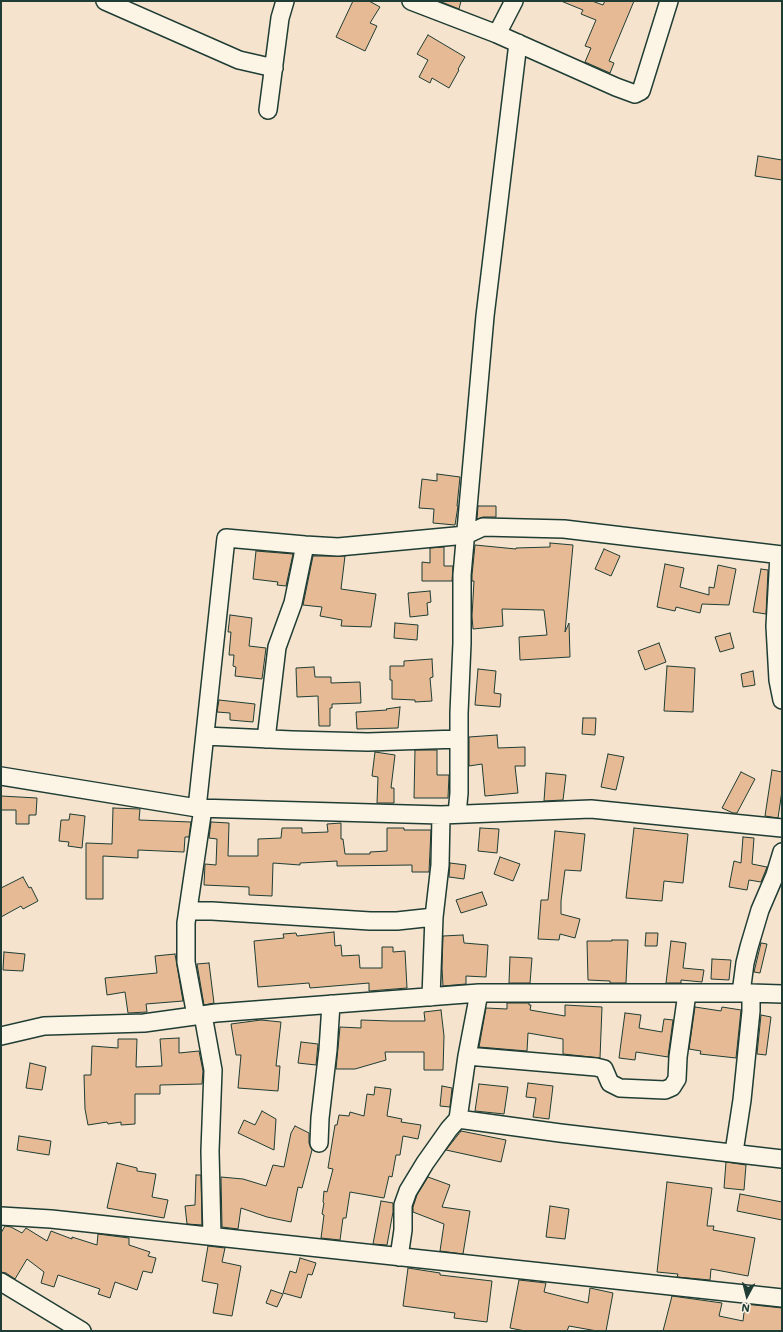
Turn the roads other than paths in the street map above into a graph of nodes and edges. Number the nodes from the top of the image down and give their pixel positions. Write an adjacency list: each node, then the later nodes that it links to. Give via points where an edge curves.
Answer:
1 (105, 1): 8 (street, via 239,60)
2 (285, 1): 8 (street, via 280,18)
3 (411, 1): 6 (street)
4 (514, 1): 6 (street)
5 (669, 1): 7 (street, via 642,91 635,94)
6 (498, 34): 7 (street)
7 (518, 43): 10 (street, via 485,316)
8 (274, 68): 9 (street)
9 (268, 110)
10 (466, 535): 11 (street, via 338,547); 12 (street, via 483,527 564,529); 16 (street, via 462,576)
11 (305, 546): 14 (street, via 226,538); 15 (street, via 293,603 278,647)
12 (780, 555): 13 (street, via 775,626 778,680)
13 (782, 700)
14 (205, 736): 15 (street); 18 (street)
15 (266, 739): 16 (street, via 368,742)
16 (458, 739): 19 (street, via 459,793)
17 (1, 776): 18 (street)
18 (200, 808): 19 (street); 22 (street)
19 (449, 815): 20 (street, via 591,809); 23 (street)
20 (782, 828)
21 (782, 852): 26 (street, via 749,947 745,963)
22 (188, 911): 23 (street, via 370,921); 30 (street, via 186,962)
23 (434, 918): 28 (street)
24 (479, 993): 25 (street); 28 (street); 32 (street)
25 (687, 993): 26 (street); 32 (street, via 677,1079 672,1087 665,1090 620,1088 610,1083 604,1069 596,1067)
26 (746, 993): 27 (street); 35 (street, via 751,1011)
27 (782, 994)
28 (431, 997): 29 (street)
29 (331, 1004): 30 (street); 34 (street)
30 (199, 1015): 31 (street, via 144,1023 44,1026); 38 (street, via 213,1070 210,1151)
31 (1, 1036)
32 (467, 1056): 33 (street)
33 (458, 1119): 35 (street); 39 (street, via 425,1163 408,1191 404,1205)
34 (319, 1143)
35 (734, 1152): 36 (street)
36 (782, 1159)
37 (1, 1216): 38 (street)
38 (212, 1236): 39 (street)
39 (399, 1257): 41 (street)
40 (1, 1282): 42 (street)
41 (782, 1298)
42 (82, 1331)

